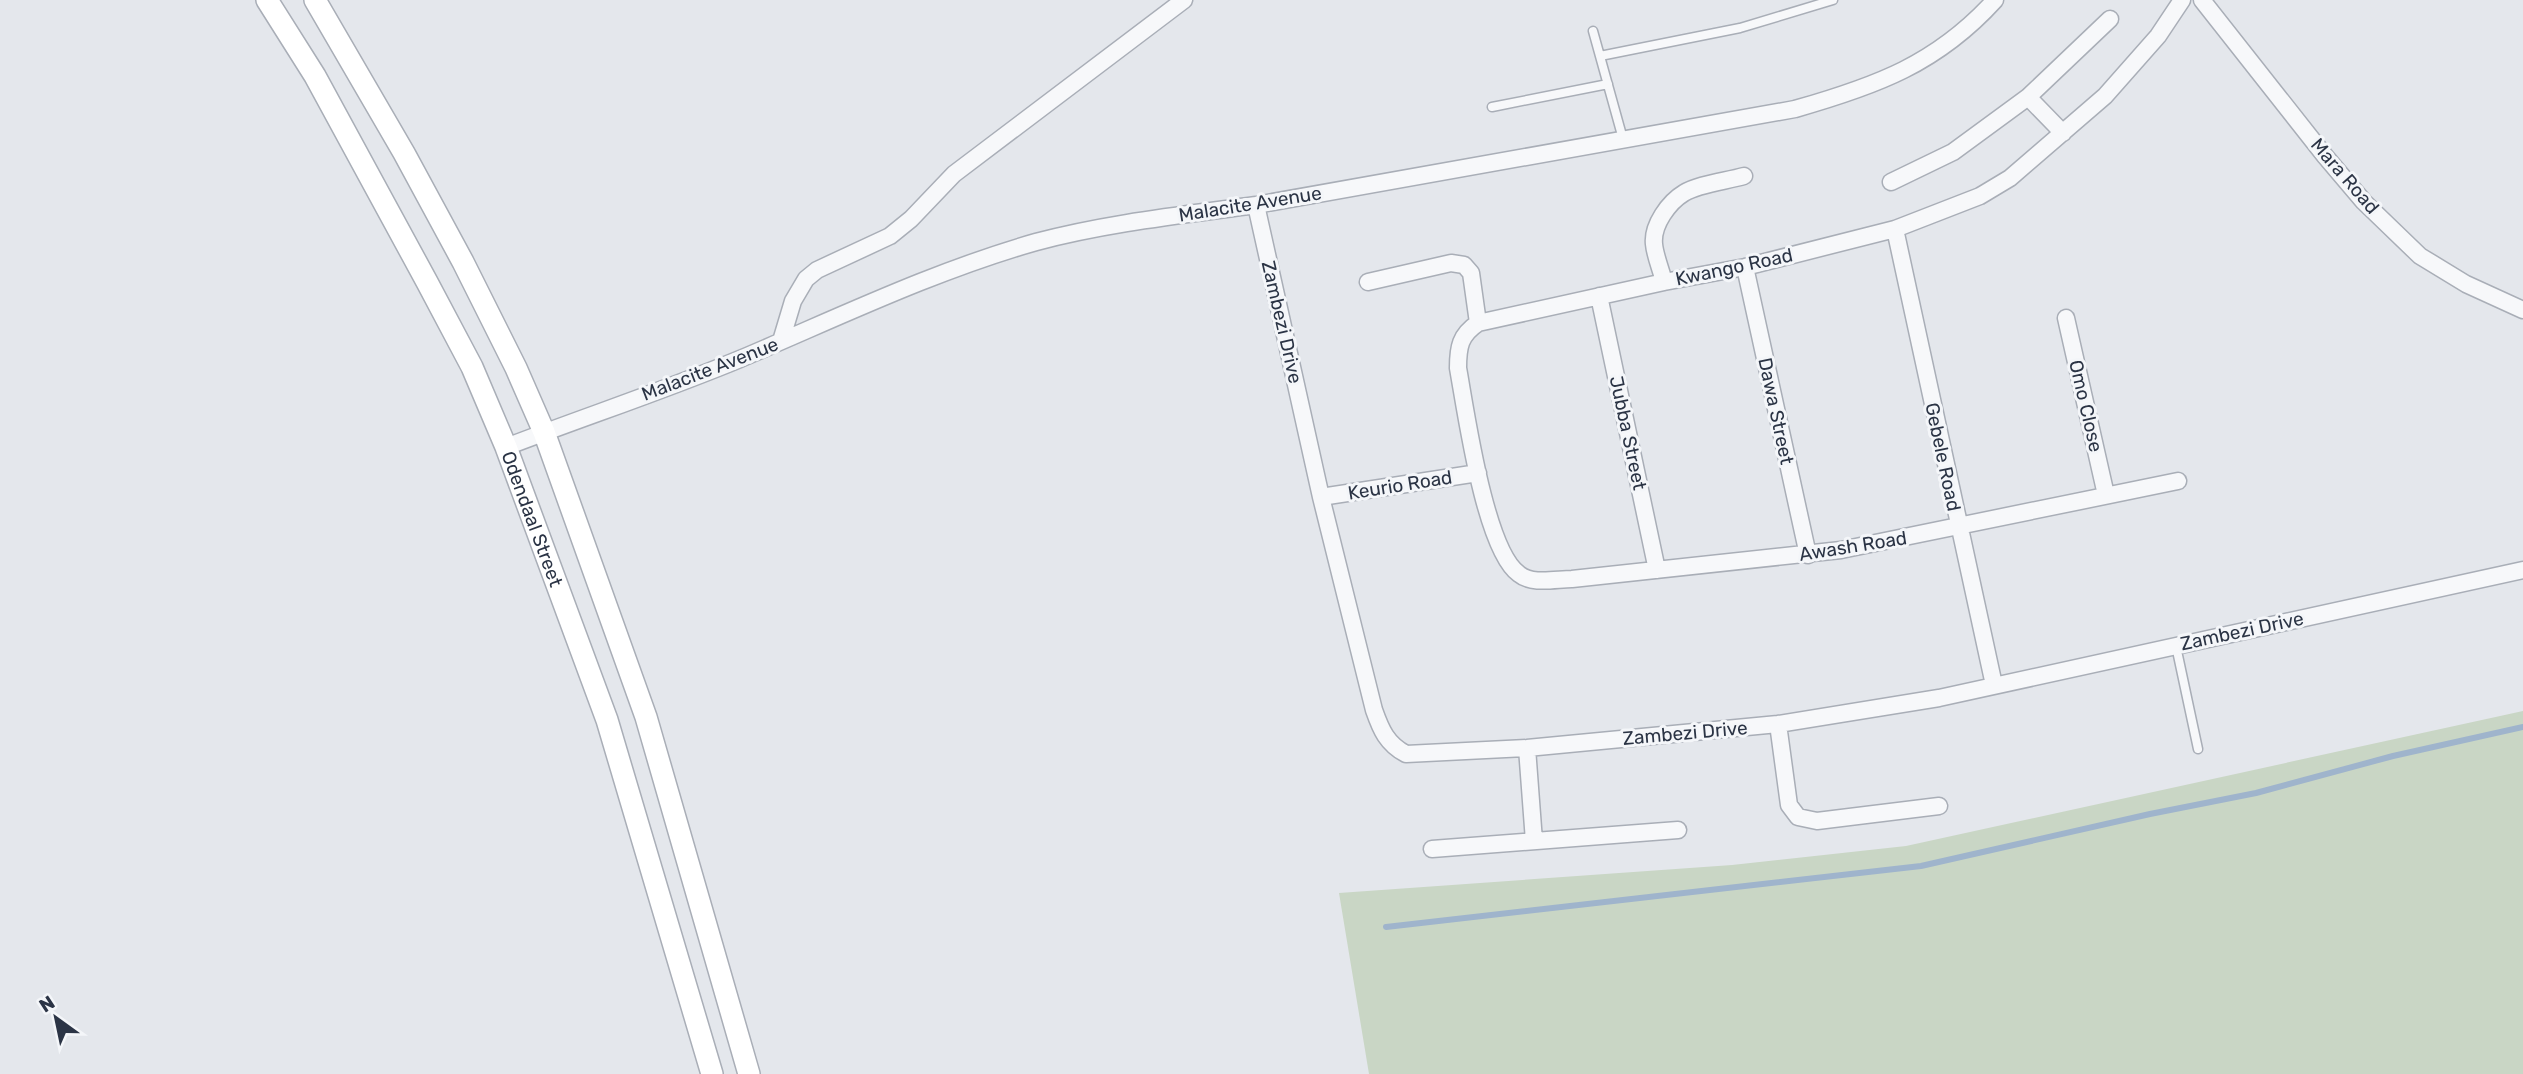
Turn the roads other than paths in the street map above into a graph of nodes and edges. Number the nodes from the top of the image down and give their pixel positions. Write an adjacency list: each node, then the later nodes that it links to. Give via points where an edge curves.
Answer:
1 (267, 0): 29 (street, Odendaal Street, via 315,76 427,282 472,367)
2 (315, 0): 28 (street, Odendaal Street, via 463,262)
3 (1184, 0): 27 (street, via 954,174 890,236 806,279 793,301)
4 (1833, 0): 10 (lane, via 1740,28)
5 (1995, 0): 15 (street, Malacite Avenue, via 1957,38 1896,76 1795,109)
6 (2182, 0): 14 (street, Kwango Road, via 2158,36 2105,96)
7 (2202, 0): 24 (street, Mara Road, via 2325,156 2410,247 2440,270)
8 (2110, 19): 12 (street)
9 (1593, 31): 10 (lane)
10 (1600, 55): 11 (lane)
11 (1608, 84): 13 (lane); 15 (lane)
12 (2028, 97): 14 (street); 17 (street, via 1953,152)
13 (1492, 107)
14 (2063, 133): 19 (street, Kwango Road, via 1997,187)
15 (1623, 139): 18 (street, Malacite Avenue)
16 (1744, 176): 22 (street, via 1686,191 1662,216 1654,243)
17 (1891, 182)
18 (1256, 205): 27 (street, Malacite Avenue, via 1155,219 1018,247); 33 (street, Zambezi Drive)
19 (1895, 229): 20 (street, Kwango Road); 34 (street, Gebele Road)
20 (1745, 267): 22 (street, Kwango Road); 35 (street, Dawa Street)
21 (1368, 282): 26 (street, via 1451,263 1464,265 1471,273)
22 (1664, 282): 23 (street, Kwango Road)
23 (1599, 296): 26 (street, Kwango Road); 36 (street, Jubba Street)
24 (2523, 310)
25 (2066, 318): 32 (street, Omo Close)
26 (1478, 323): 30 (street, via 1460,342 1458,368)
27 (781, 341): 28 (street, Malacite Avenue)
28 (544, 432): 29 (street, Malacite Avenue); 48 (street, Odendaal Street, via 646,717)
29 (506, 447): 47 (street, Odendaal Street, via 607,720)
30 (1478, 473): 33 (street, Keurio Road); 36 (street, Awash Road, via 1498,545 1511,568 1525,578 1572,579)
31 (2178, 481): 32 (street, Awash Road)
32 (2106, 495): 34 (street, Awash Road)
33 (1321, 496): 41 (street, Zambezi Drive, via 1374,710 1391,746 1406,754)
34 (1958, 528): 35 (street, Awash Road); 39 (street, Gebele Road)
35 (1808, 555): 36 (street, Awash Road)
36 (1657, 570)
37 (2523, 570): 38 (street, Zambezi Drive)
38 (2176, 646): 39 (street, Zambezi Drive); 42 (lane)
39 (1994, 685): 40 (street, Zambezi Drive)
40 (1779, 724): 41 (street, Zambezi Drive); 43 (street, via 1789,805 1798,817 1817,821)
41 (1527, 748): 45 (street)
42 (2198, 749)
43 (1939, 806)
44 (1678, 830): 45 (street)
45 (1534, 841): 46 (street)
46 (1432, 849)
47 (712, 1074)
48 (749, 1074)

